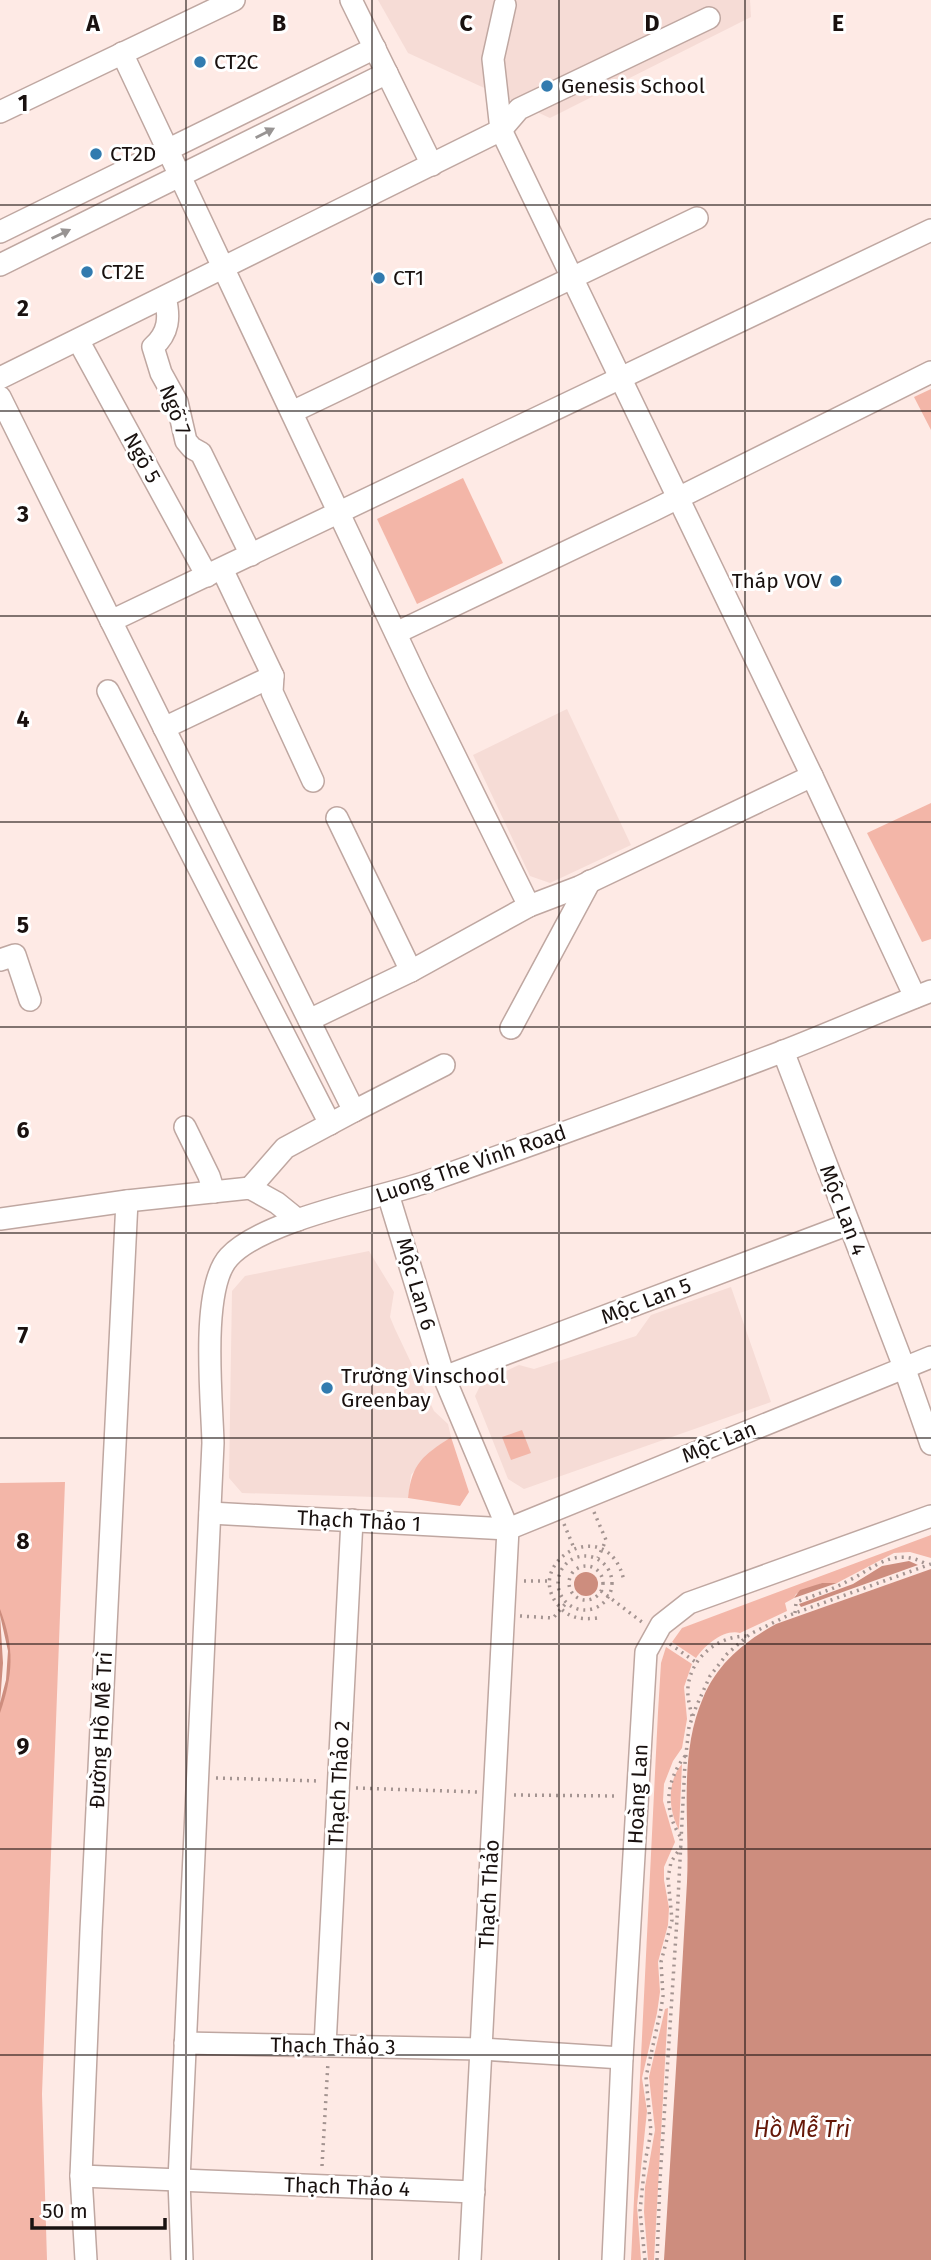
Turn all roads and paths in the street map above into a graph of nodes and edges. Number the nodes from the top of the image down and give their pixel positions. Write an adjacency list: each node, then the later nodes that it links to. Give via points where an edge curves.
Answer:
1 (234, 0): 6 (street)
2 (351, 0): 5 (street)
3 (505, 5): 9 (street, via 493,59)
4 (709, 18): 9 (street, via 519,109)
5 (375, 48): 7 (street); 10 (street)
6 (122, 53): 8 (street); 10 (street)
7 (387, 73): 11 (street); 12 (street, one-way to 7)
8 (0, 112)
9 (500, 130): 11 (street); 18 (street)
10 (168, 150): 12 (street); 15 (street)
11 (432, 165): 17 (street)
12 (180, 175): 16 (street, one-way to 12); 17 (street)
13 (697, 218): 18 (street)
14 (931, 230): 23 (street)
15 (0, 232)
16 (0, 265)
17 (223, 267): 19 (street); 25 (street)
18 (572, 279): 23 (street); 25 (street)
19 (165, 296): 20 (street); 28 (street, Ngõ 7, via 168,325 153,347 155,357 177,402 186,440 201,453)
20 (78, 340): 22 (street); 29 (street, Ngõ 5)
21 (931, 372): 26 (street)
22 (0, 378)
23 (621, 380): 26 (street); 27 (street)
24 (0, 397): 30 (street)
25 (292, 412): 27 (street)
26 (678, 498): 31 (street); 35 (street)
27 (339, 513): 28 (street); 31 (street)
28 (251, 555): 29 (street)
29 (214, 572): 30 (street); 32 (street, Ngõ 5)
30 (111, 621): 34 (street)
31 (396, 633): 39 (street)
32 (273, 676): 34 (street); 36 (street, Ngõ 5, via 272,692)
33 (108, 691): 49 (street)
34 (164, 729): 44 (street)
35 (812, 776): 38 (street); 42 (street)
36 (313, 780)
37 (337, 818): 41 (street)
38 (590, 881): 39 (street); 45 (street)
39 (529, 906): 41 (street)
40 (0, 960): 43 (street, via 15,955)
41 (411, 971): 44 (street)
42 (923, 994): 46 (street, Luong The Vinh Road)
43 (30, 1000)
44 (309, 1020): 48 (street)
45 (511, 1028)
46 (783, 1051): 53 (street, Luong The Vinh Road); 57 (street, Mộc Lan 4)
47 (444, 1065): 48 (street)
48 (354, 1111): 49 (street)
49 (330, 1124): 51 (street, via 285,1148)
50 (185, 1127): 52 (street)
51 (250, 1188): 52 (street); 56 (street)
52 (214, 1192): 54 (street)
53 (388, 1194): 56 (street, Luong The Vinh Road); 60 (street, Mộc Lan 6)
54 (127, 1201): 55 (street); 113 (street, Đường Hồ Mễ Trì)
55 (0, 1219)
56 (298, 1220): 63 (street, Luong The Vinh Road, via 249,1242 228,1258 213,1291)
57 (849, 1224): 59 (street, Mộc Lan 4); 60 (street, Mộc Lan 5)
58 (931, 1357): 59 (street, Mộc Lan)
59 (904, 1367): 61 (street, Mộc Lan 4); 67 (street, Mộc Lan)
60 (444, 1377): 67 (street, Mộc Lan 6)
61 (931, 1444)
62 (593, 1508): 69 (path, via 606,1540)
63 (210, 1513): 65 (street, Thạch Thảo 1); 108 (street, Luong The Vinh Road)
64 (931, 1516): 111 (street, Hoàng Lan, via 689,1603 661,1625 646,1652)
65 (352, 1520): 67 (street, Thạch Thảo 1); 110 (street, Thạch Thảo 2)
66 (562, 1520): 68 (path)
67 (508, 1528): 109 (street, Thạch Thảo)
68 (574, 1548): 69 (path); 80 (path, via 561,1556)
69 (600, 1549): 71 (path); 78 (path, via 615,1559 623,1579)
70 (586, 1556): 71 (path); 73 (path); 75 (path)
71 (598, 1558): 74 (path)
72 (930, 1564): 90 (path); 90 (path, via 906,1556 891,1558 799,1601)
73 (586, 1566): 76 (path); 77 (path)
74 (608, 1567): 76 (path); 78 (path)
75 (563, 1568): 77 (path); 83 (path, via 558,1582)
76 (599, 1573): 82 (path)
77 (572, 1574): 81 (path)
78 (613, 1580): 84 (path)
79 (521, 1581): 80 (path)
80 (550, 1581): 87 (path)
81 (570, 1590): 83 (path); 85 (path)
82 (601, 1591): 84 (path); 85 (path, via 593,1598)
83 (561, 1594): 86 (path)
84 (608, 1598): 89 (path); 92 (path)
85 (581, 1599): 88 (path)
86 (567, 1602): 87 (path); 88 (path)
87 (561, 1609): 89 (path, via 573,1617 595,1618); 91 (path, via 553,1618)
88 (579, 1609): 89 (path)
89 (591, 1609)
90 (795, 1614): 93 (path)
91 (519, 1616)
92 (644, 1623)
93 (748, 1636): 95 (path, via 719,1642); 96 (path, via 710,1676)
94 (663, 1640): 95 (path)
95 (697, 1663): 96 (path, via 688,1687)
96 (692, 1718): 97 (path)
97 (686, 1755): 104 (path); 104 (path, via 676,1768 668,1799)
98 (205, 1777): 99 (path)
99 (322, 1782)
100 (354, 1787): 101 (path)
101 (477, 1792)
102 (512, 1795): 103 (path)
103 (624, 1797)
104 (681, 1838): 105 (path)
105 (681, 1846): 106 (path, via 668,1878 672,1920 662,1962); 107 (path)
106 (662, 2001): 107 (path); 120 (path, via 646,2077 651,2132 640,2211)
107 (672, 2006): 121 (path)
108 (185, 2043): 110 (street, Thạch Thảo 3); 114 (street, Luong The Vinh Road)
109 (481, 2049): 110 (street, Thạch Thảo 3); 111 (street, Thạch Thảo 3); 115 (street, Thạch Thảo)
110 (327, 2051): 112 (path)
111 (622, 2058): 119 (street, Hoàng Lan)
112 (321, 2172)
113 (81, 2176): 114 (street, Thạch Thảo 4); 116 (street, Đường Hồ Mễ Trì)
114 (179, 2180): 115 (street, Thạch Thảo 4); 117 (street, Luong The Vinh Road)
115 (474, 2192): 118 (street, Thạch Thảo)
116 (86, 2260)
117 (182, 2260)
118 (470, 2260)
119 (613, 2260)
120 (645, 2260)
121 (657, 2260)

